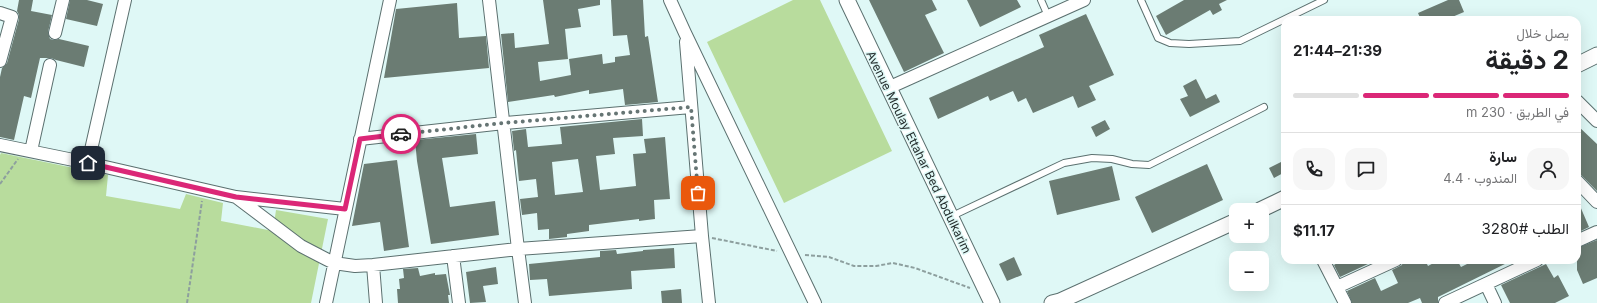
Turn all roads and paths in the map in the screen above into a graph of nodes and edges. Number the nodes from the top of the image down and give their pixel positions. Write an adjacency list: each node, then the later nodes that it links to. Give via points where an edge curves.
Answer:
1 (63, 0): 16 (street)
2 (125, 0): 32 (street)
3 (389, 0): 4 (street); 29 (street)
4 (394, 0)
5 (489, 0): 28 (street)
6 (670, 0): 17 (street)
7 (847, 0): 23 (street, Avenue Moulay Ettahar Bed Abdulkarim)
8 (1041, 0): 13 (lane)
9 (1084, 0): 13 (street)
10 (1140, 0): 15 (lane, via 1158,38 1170,43 1240,41)
11 (1324, 0): 14 (lane)
12 (0, 13): 18 (street, via 12,17)
13 (1048, 16): 23 (street)
14 (1291, 16)
15 (1281, 21)
16 (55, 33)
17 (685, 33): 25 (street); 47 (street)
18 (2, 48): 20 (street)
19 (1597, 56): 21 (street)
20 (0, 61)
21 (1581, 63)
22 (50, 65): 31 (street)
23 (888, 88): 41 (street, Avenue Moulay Ettahar Bed Abdulkarim)
24 (1581, 105): 27 (street)
25 (691, 107): 28 (street); 44 (street)
26 (1264, 107): 41 (lane, via 1149,165 1092,158 1064,163)
27 (1597, 121)
28 (504, 123): 29 (street); 46 (street)
29 (360, 139): 40 (street)
30 (0, 145): 31 (street)
31 (28, 151): 32 (street); 33 (path)
32 (88, 163): 35 (street)
33 (0, 184)
34 (1581, 185): 38 (street)
35 (204, 190): 36 (street); 58 (path)
36 (236, 197): 40 (street); 49 (street, via 301,246)
37 (1281, 200): 39 (street)
38 (1597, 202)
39 (1269, 206)
40 (345, 209): 49 (street)
41 (950, 217): 56 (street, Avenue Moulay Ettahar Bed Abdulkarim)
42 (1229, 224): 57 (street)
43 (1597, 232): 45 (street)
44 (702, 236): 46 (street); 47 (path); 63 (street)
45 (1581, 239)
46 (518, 249): 48 (street); 62 (street)
47 (791, 253): 56 (path, via 829,257 854,266 893,263 915,268); 64 (street)
48 (453, 256): 53 (street); 61 (street)
49 (334, 263): 53 (street); 59 (street)
50 (1325, 264): 55 (street)
51 (1387, 264): 55 (street)
52 (1528, 264): 54 (street)
53 (374, 265): 60 (street)
54 (1486, 284): 66 (street); 67 (street)
55 (1337, 287): 65 (street)
56 (990, 299)
57 (1056, 302)
58 (187, 303)
59 (326, 303)
60 (376, 303)
61 (459, 303)
62 (525, 303)
63 (709, 303)
64 (815, 303)
65 (1345, 303)
66 (1445, 303)
67 (1495, 303)

